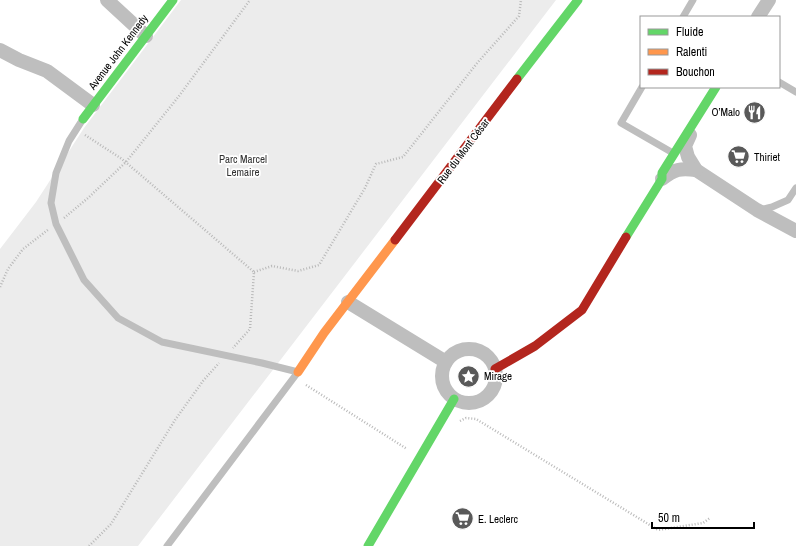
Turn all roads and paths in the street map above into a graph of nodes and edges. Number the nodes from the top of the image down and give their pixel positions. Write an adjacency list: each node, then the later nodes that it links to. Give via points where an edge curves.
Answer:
1 (107, 0): 10 (street)
2 (173, 0): 10 (street, Avenue John Kennedy)
3 (250, 0): 21 (path)
4 (522, 0): 28 (path, via 519,16 478,62 403,157 376,164 366,188 319,265 298,271 272,266)
5 (578, 0): 30 (street, Rue du Mont César)
6 (693, 0): 8 (lane)
7 (769, 0): 9 (street)
8 (684, 16)
9 (759, 16)
10 (146, 36): 16 (street, Avenue John Kennedy)
11 (0, 50): 16 (street, via 47,71)
12 (780, 83): 15 (lane)
13 (641, 88): 20 (lane, via 621,123)
14 (715, 88): 19 (street)
15 (796, 92)
16 (93, 105): 17 (street, Avenue John Kennedy)
17 (83, 119): 18 (lane)
18 (76, 130): 21 (path); 26 (lane, via 56,173 51,203)
19 (690, 130): 20 (street); 22 (street, via 685,146 688,158)
20 (674, 154): 23 (street, via 662,173)
21 (126, 162): 26 (path); 28 (path)
22 (696, 170): 23 (street, via 674,170); 25 (street)
23 (662, 179): 33 (street, via 582,310 535,346)
24 (796, 188): 25 (lane, via 788,200)
25 (757, 210): 27 (street)
26 (56, 224): 29 (path, via 23,250 8,269); 31 (lane, via 84,280 118,318 162,342)
27 (796, 231)
28 (254, 272): 31 (path, via 250,329)
29 (0, 287)
30 (348, 302): 32 (street); 34 (street, Rue du Mont César)
31 (226, 355): 34 (lane); 39 (path, via 203,381 175,420 111,524)
32 (446, 362): 33 (street, via 459,350 477,350 485,354); 35 (street, via 442,369 442,378 444,386)
33 (495, 370): 35 (street, via 492,390 479,401 462,402)
34 (296, 375): 37 (path); 40 (lane)
35 (454, 399): 37 (street)
36 (454, 424): 38 (path, via 466,418 476,419 658,530 703,523)
37 (420, 457): 41 (street)
38 (710, 518)
39 (88, 546)
40 (167, 546)
41 (368, 546)

